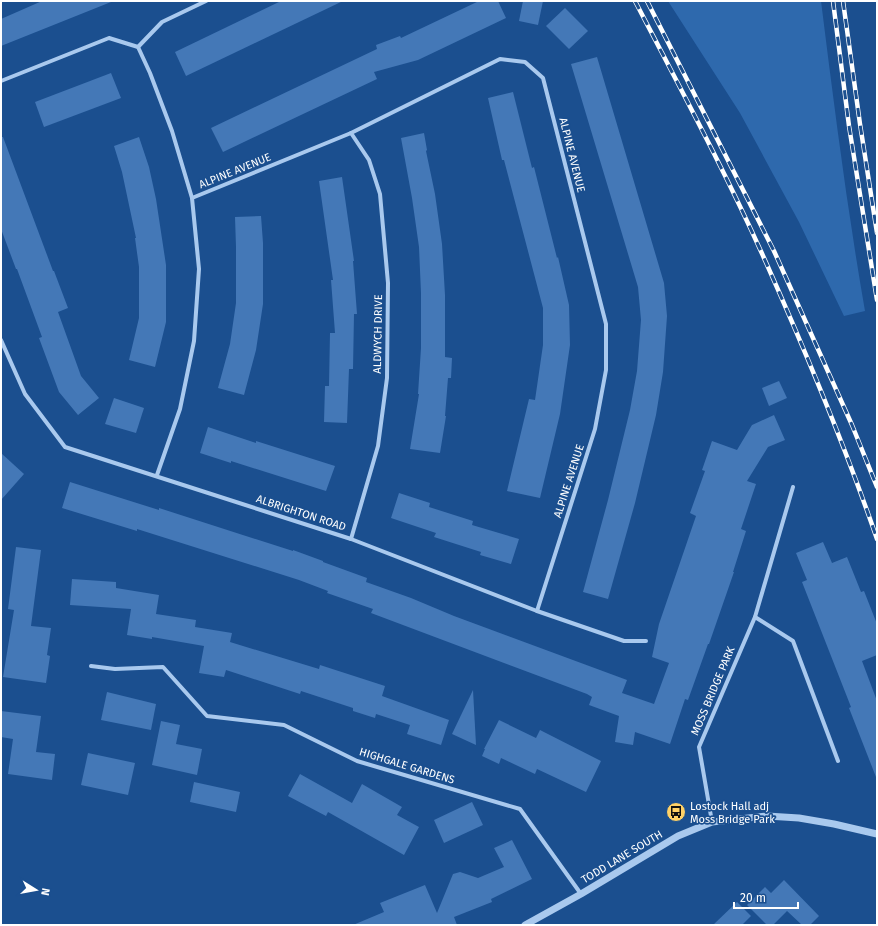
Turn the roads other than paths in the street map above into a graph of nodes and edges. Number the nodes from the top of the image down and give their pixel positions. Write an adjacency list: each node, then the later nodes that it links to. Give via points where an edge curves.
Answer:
1 (206, 1): 2 (street, via 162,22)
2 (138, 48): 3 (street, via 109,38); 5 (street, via 172,131)
3 (1, 81)
4 (352, 133): 5 (street, ALPINE AVENUE); 9 (street, ALDWYCH DRIVE, via 369,160 380,194 388,283 387,378 378,446); 10 (street, ALPINE AVENUE, via 500,59 525,62 543,78 606,324 606,370 595,429)
5 (192, 198): 7 (street, via 199,269 194,341 180,409)
6 (1, 340): 7 (street, ALBRIGHTON ROAD, via 25,394 65,447)
7 (157, 475): 9 (street, ALBRIGHTON ROAD)
8 (793, 487): 11 (street, MOSS BRIDGE PARK)
9 (352, 539): 10 (street, ALBRIGHTON ROAD)
10 (537, 611): 12 (street, ALBRIGHTON ROAD, via 624,641)
11 (755, 617): 14 (street, via 793,641); 15 (street, MOSS BRIDGE PARK, via 699,747)
12 (646, 641)
13 (91, 666): 17 (street, HIGHGALE GARDENS, via 115,669 163,667 207,716 284,725 357,761 520,809)
14 (838, 761)
15 (712, 822): 16 (street, TODD LANE SOUTH, via 767,816 799,818); 17 (street, TODD LANE SOUTH, via 678,836)
16 (877, 834)
17 (581, 894): 18 (street, TODD LANE SOUTH)
18 (525, 925)

